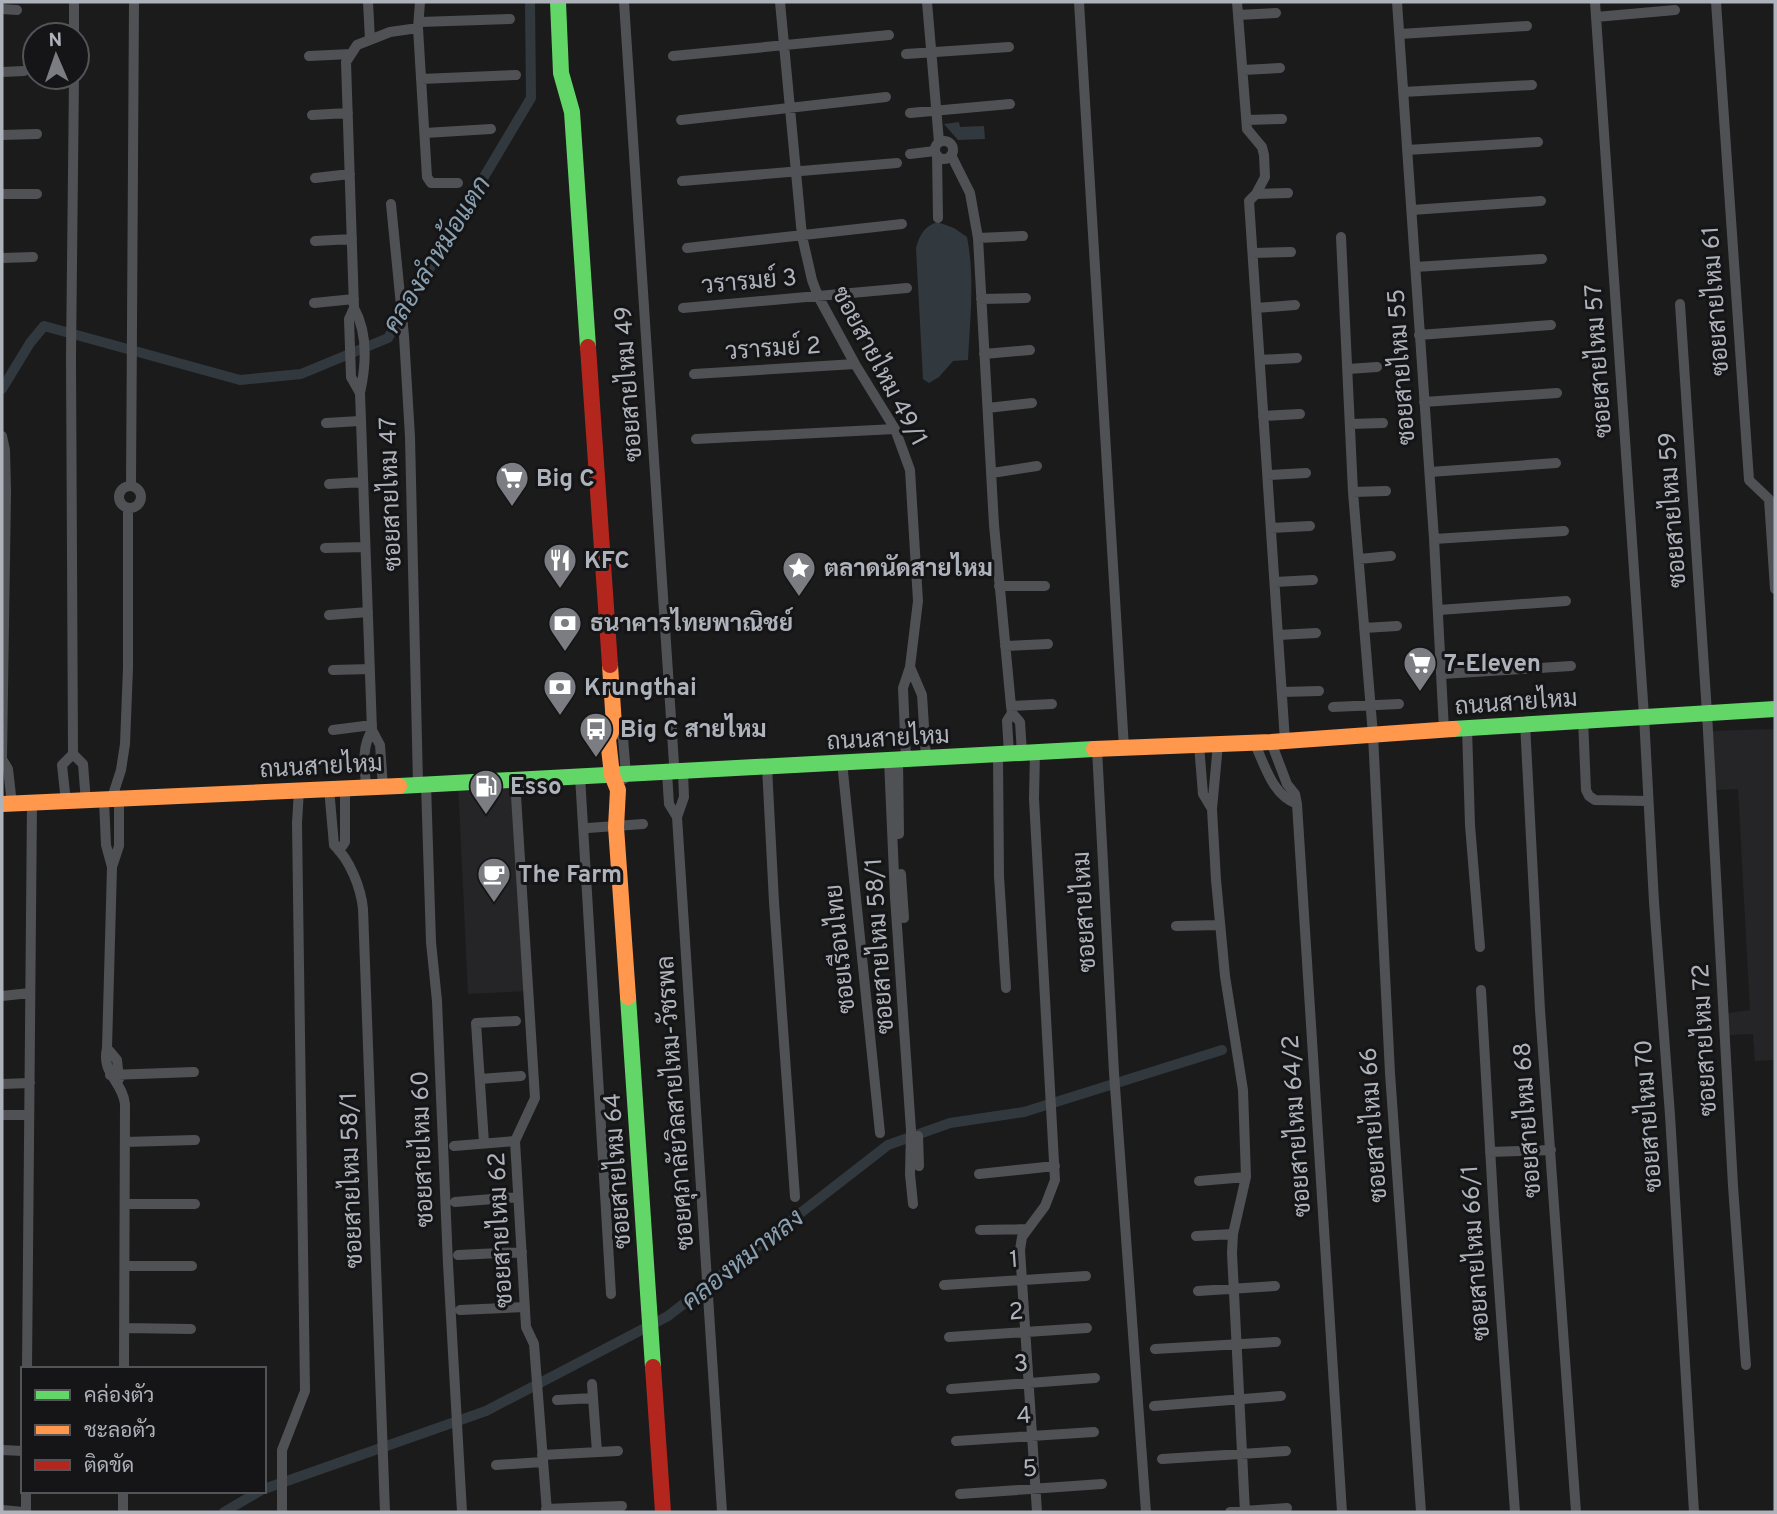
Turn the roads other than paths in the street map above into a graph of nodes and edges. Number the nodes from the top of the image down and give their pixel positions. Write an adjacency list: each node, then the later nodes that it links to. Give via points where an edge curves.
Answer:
1 (74, 2): 21 (street)
2 (134, 2): 206 (street, via 131,486 119,493 119,501 128,508 128,668 125,744)
3 (368, 2): 26 (street)
4 (420, 2): 22 (street)
5 (558, 2): 200 (main road, ซอยสายไหม 64, via 561,73 572,112 614,725 608,739)
6 (624, 2): 197 (street, ซอยสายไหม 49)
7 (780, 2): 27 (street, ซอยสายไหม 49/1)
8 (927, 2): 29 (street)
9 (1079, 2): 188 (street)
10 (1237, 2): 18 (street)
11 (1397, 2): 24 (street, ซอยสายไหม 55)
12 (1595, 2): 19 (street, ซอยสายไหม 57)
13 (1716, 2): 146 (street, ซอยสายไหม 61, via 1749,480 1769,499)
14 (2, 9): 15 (street)
15 (17, 10)
16 (1675, 10): 19 (street)
17 (1276, 13): 18 (street)
18 (1238, 15): 35 (street)
19 (1596, 17): 175 (street, ซอยสายไหม 57)
20 (510, 19): 22 (street)
21 (74, 21)
22 (419, 25): 26 (street); 39 (street)
23 (1527, 26): 24 (street)
24 (1399, 34): 42 (street, ซอยสายไหม 55)
25 (889, 35): 27 (street)
26 (370, 40): 30 (street, via 357,45)
27 (784, 45): 33 (street); 45 (street, ซอยสายไหม 49/1)
28 (1009, 47): 29 (street)
29 (930, 52): 31 (street); 46 (street)
30 (351, 54): 32 (street); 47 (street, via 346,62)
31 (906, 54)
32 (309, 56)
33 (673, 56)
34 (1280, 68): 35 (street)
35 (1243, 70): 52 (street)
36 (21, 71): 37 (street)
37 (2, 72)
38 (516, 75): 39 (street)
39 (421, 79): 54 (street)
40 (1532, 85): 42 (street)
41 (74, 91): 190 (street)
42 (1403, 92): 59 (street, ซอยสายไหม 55)
43 (886, 97): 45 (street)
44 (1010, 104): 46 (street)
45 (790, 108): 51 (street); 62 (street, ซอยสายไหม 49/1)
46 (934, 112): 48 (street); 58 (street)
47 (348, 113): 49 (street); 63 (street)
48 (910, 113)
49 (312, 115)
50 (1282, 118): 52 (street)
51 (681, 120)
52 (1247, 120): 70 (street, ซอยสายไหม 64/2, via 1247,129 1264,155 1265,177)
53 (491, 130): 54 (street)
54 (425, 133): 66 (street, via 427,177 431,183)
55 (37, 134): 56 (street)
56 (2, 135)
57 (1538, 142): 59 (street)
58 (937, 150): 60 (street); 74 (street); 79 (street, via 944,159 951,155 970,193)
59 (1407, 150): 73 (street, ซอยสายไหม 55)
60 (910, 154)
61 (897, 163): 62 (street)
62 (796, 171): 65 (street); 76 (street, ซอยสายไหม 49/1)
63 (350, 174): 64 (street); 80 (street)
64 (315, 178)
65 (682, 181)
66 (458, 183)
67 (1288, 192): 70 (street)
68 (2, 194): 69 (street)
69 (37, 194)
70 (1256, 194): 84 (street, ซอยสายไหม 64/2, via 1249,201)
71 (1541, 201): 73 (street)
72 (391, 204): 201 (street, ซอยสายไหม 47, via 410,437)
73 (1412, 210): 88 (street, ซอยสายไหม 55)
74 (939, 218)
75 (902, 224): 76 (street)
76 (802, 236): 82 (street); 90 (street, ซอยสายไหม 49/1)
77 (1023, 236): 79 (street)
78 (1341, 237): 107 (street, ซอยสายไหม 66)
79 (978, 238): 92 (street)
80 (352, 239): 81 (street); 94 (street)
81 (315, 242)
82 (687, 248)
83 (1291, 252): 84 (street)
84 (1253, 253): 98 (street, ซอยสายไหม 64/2)
85 (33, 257): 86 (street)
86 (2, 258)
87 (1542, 259): 88 (street)
88 (1415, 267): 100 (street, ซอยสายไหม 55)
89 (907, 288): 90 (street, วรารมย์ 3)
90 (818, 296): 97 (street, วรารมย์ 3); 105 (street, ซอยสายไหม 49/1)
91 (1026, 298): 92 (street)
92 (981, 299): 102 (street)
93 (314, 303): 94 (street)
94 (354, 304): 109 (street, via 363,329 364,376); 109 (street, via 349,319 351,377)
95 (1680, 304): 174 (street, ซอยสายไหม 59)
96 (1295, 306): 98 (street)
97 (683, 308)
98 (1256, 308): 104 (street, ซอยสายไหม 64/2)
99 (1551, 325): 100 (street)
100 (1419, 335): 111 (street, ซอยสายไหม 55)
101 (1030, 350): 102 (street)
102 (984, 354): 113 (street)
103 (1297, 358): 104 (street)
104 (1260, 360): 115 (street, ซอยสายไหม 64/2)
105 (855, 364): 108 (street, วรารมย์ 2); 120 (street, ซอยสายไหม 49/1)
106 (1377, 367): 107 (street)
107 (1348, 369): 119 (street, ซอยสายไหม 66)
108 (694, 374)
109 (359, 393): 116 (street)
110 (1557, 393): 111 (street)
111 (1424, 402): 125 (street, ซอยสายไหม 55)
112 (1032, 403): 113 (street)
113 (988, 408): 126 (street)
114 (1300, 414): 115 (street)
115 (1264, 416): 128 (street, ซอยสายไหม 64/2)
116 (360, 421): 117 (street); 129 (street)
117 (326, 422)
118 (1383, 423): 119 (street)
119 (1350, 424): 132 (street, ซอยสายไหม 66)
120 (895, 429): 122 (street); 159 (street, ซอยสายไหม 49/1, via 910,470 914,523 918,601)
121 (2, 436): 140 (street, via 6,492)
122 (696, 439)
123 (1556, 463): 125 (street)
124 (1037, 466): 126 (street)
125 (1430, 472): 136 (street, ซอยสายไหม 55)
126 (992, 473): 144 (street)
127 (1306, 473): 128 (street)
128 (1268, 475): 134 (street, ซอยสายไหม 64/2)
129 (363, 482): 130 (street); 137 (street)
130 (329, 484)
131 (1386, 491): 132 (street)
132 (1353, 492): 141 (street, ซอยสายไหม 66)
133 (1310, 526): 134 (street)
134 (1271, 528): 143 (street, ซอยสายไหม 64/2)
135 (1564, 531): 136 (street)
136 (1434, 539): 148 (street, ซอยสายไหม 55)
137 (365, 547): 138 (street); 149 (street)
138 (325, 548)
139 (1391, 556): 141 (street)
140 (3, 559): 151 (street)
141 (1359, 559): 153 (street, ซอยสายไหม 66)
142 (1313, 580): 143 (street)
143 (1275, 582): 155 (street, ซอยสายไหม 64/2)
144 (999, 586): 145 (street); 157 (street)
145 (1045, 586)
146 (1775, 589)
147 (1566, 601): 148 (street)
148 (1439, 610): 162 (street, ซอยสายไหม 55)
149 (368, 612): 150 (street); 160 (street)
150 (329, 615)
151 (2, 621): 163 (street)
152 (1397, 626): 153 (street)
153 (1364, 628): 168 (street, ซอยสายไหม 66)
154 (1315, 633): 155 (street)
155 (1278, 635): 165 (street, ซอยสายไหม 64/2)
156 (1048, 643): 157 (street)
157 (1004, 646): 170 (street)
158 (1571, 666): 162 (street)
159 (910, 667): 172 (street, ซอยสายไหม 49/1, via 922,695); 173 (street, ซอยสายไหม 49/1, via 903,688)
160 (370, 668): 161 (street); 178 (street)
161 (333, 670)
162 (1442, 674): 181 (street, ซอยสายไหม 55)
163 (2, 689): 183 (street)
164 (1319, 691): 165 (street)
165 (1282, 692): 184 (street, ซอยสายไหม 64/2)
166 (1052, 704): 170 (street)
167 (1399, 704): 168 (street)
168 (1370, 705): 169 (street); 182 (street, ซอยสายไหม 66)
169 (1333, 707)
170 (1012, 709): 191 (street, via 1007,721)
171 (1775, 709): 174 (main road, ถนนสายไหม)
172 (922, 710): 173 (street); 192 (street, ซอยสายไหม 49/1)
173 (904, 711): 194 (street, ซอยสายไหม 49/1)
174 (1707, 713): 175 (main road, ถนนสายไหม); 278 (street, ซอยสายไหม 72)
175 (1644, 716): 176 (main road, ถนนสายไหม); 207 (street, ซอยสายไหม 70)
176 (1583, 719): 177 (main road, ถนนสายไหม); 207 (street, via 1589,796)
177 (1525, 723): 179 (main road, ถนนสายไหม); 241 (street, ซอยสายไหม 68)
178 (372, 727): 180 (street); 202 (street, via 364,750); 203 (street, via 380,745)
179 (1467, 728): 181 (main road, ถนนสายไหม); 221 (street)
180 (333, 730)
181 (1444, 730): 182 (main road, ถนนสายไหม)
182 (1373, 735): 184 (main road, ถนนสายไหม); 323 (street, ซอยสายไหม 66, via 1390,1073)
183 (2, 736): 193 (street)
184 (1278, 741): 185 (main road, ถนนสายไหม); 212 (street, ซอยสายไหม 64/2, via 1287,784)
185 (1254, 742): 186 (main road, ถนนสายไหม); 212 (street, via 1276,789 1284,800)
186 (1218, 744): 187 (main road, ถนนสายไหม); 213 (street)
187 (1199, 745): 188 (main road, ถนนสายไหม); 213 (street, via 1203,794)
188 (1124, 748): 189 (main road, ถนนสายไหม)
189 (1097, 749): 191 (main road, ถนนสายไหม); 319 (street, ซอยสายไหม, via 1116,1109)
190 (73, 754): 208 (street, via 62,765); 209 (street, via 83,764)
191 (1016, 754): 192 (main road, ถนนสายไหม); 222 (street, via 999,876); 243 (street, via 1034,799)
192 (926, 758): 194 (main road, ถนนสายไหม)
193 (2, 759): 211 (street, via 8,769)
194 (897, 760): 195 (main road, ถนนสายไหม); 251 (street, ซอยสายไหม 58/1, via 895,897 916,1159)
195 (842, 762): 196 (main road, ถนนสายไหม); 235 (street, ซอยเรือนไทย)
196 (767, 767): 197 (main road, ถนนสายไหม); 248 (street)
197 (675, 770): 200 (main road, ถนนสายไหม); 214 (street, via 684,797); 214 (street, via 669,804)
198 (580, 776): 199 (main road, ถนนสายไหม); 200 (main road, ถนนสายไหม); 267 (street, ซอยสายไหม 64)
199 (515, 780): 201 (main road, ถนนสายไหม); 237 (street, ซอยสายไหม 62, via 536,1098)
200 (619, 780): 216 (main road, ซอยสายไหม 64)
201 (422, 784): 203 (main road, ถนนสายไหม); 315 (street, ซอยสายไหม 60)
202 (366, 787): 203 (main road, ถนนสายไหม); 204 (main road, ถนนสายไหม)
203 (383, 787)
204 (337, 788): 205 (main road, ถนนสายไหม); 218 (street, via 345,842); 218 (street, ซอยสายไหม 58/1, via 334,845)
205 (299, 790): 206 (main road, ถนนสายไหม); 313 (street, via 305,1391 282,1450)
206 (111, 801): 209 (main road, ถนนสายไหม); 229 (street, via 106,845 112,867 105,1063)
207 (1648, 801): 326 (street, ซอยสายไหม 70)
208 (66, 802): 209 (main road, ถนนสายไหม); 210 (main road, ถนนสายไหม)
209 (86, 802)
210 (32, 803): 211 (main road, ถนนสายไหม); 224 (street)
211 (7, 804)
212 (1297, 804): 322 (street, ซอยสายไหม 64/2)
213 (1212, 809): 219 (street)
214 (677, 817): 317 (street, ซอยศุภาลัยวิลสายไหม-วัชรพล)
215 (643, 824): 216 (street)
216 (616, 827): 217 (street); 316 (main road, ซอยสายไหม 64)
217 (588, 828)
218 (340, 850): 314 (street, ซอยสายไหม 58/1, via 359,890 362,909)
219 (1219, 925): 220 (street); 245 (street, via 1243,1090)
220 (1176, 926)
221 (1480, 947)
222 (1006, 988)
223 (1481, 990): 242 (street, ซอยสายไหม 66/1)
224 (30, 993): 225 (street); 231 (street)
225 (2, 996)
226 (516, 1021): 230 (street, via 476,1023)
227 (194, 1072): 229 (street)
228 (521, 1076): 230 (street)
229 (116, 1077): 238 (street, via 125,1100)
230 (480, 1079): 239 (street)
231 (30, 1083): 232 (street); 234 (street)
232 (2, 1084)
233 (2, 1115): 234 (street)
234 (29, 1115): 279 (street)
235 (880, 1133)
236 (195, 1140): 238 (street)
237 (515, 1141): 239 (street); 247 (street, ซอยสายไหม 62)
238 (125, 1142): 252 (street)
239 (484, 1143): 240 (street)
240 (454, 1146)
241 (1551, 1150): 242 (street); 325 (street, ซอยสายไหม 68)
242 (1490, 1152): 324 (street, ซอยสายไหม 66/1)
243 (1055, 1166): 244 (street); 253 (street, via 1052,1191)
244 (979, 1174)
245 (1246, 1177): 246 (street); 255 (street)
246 (1199, 1181)
247 (519, 1197): 249 (street); 257 (street, ซอยสายไหม 62)
248 (795, 1198)
249 (455, 1202)
250 (195, 1204): 252 (street)
251 (913, 1204)
252 (125, 1205): 259 (street)
253 (1026, 1229): 254 (street); 262 (street)
254 (980, 1230)
255 (1233, 1234): 256 (street); 265 (street)
256 (1196, 1236)
257 (522, 1252): 258 (street); 268 (street, ซอยสายไหม 62)
258 (458, 1255)
259 (125, 1266): 260 (street); 270 (street)
260 (192, 1266)
261 (1086, 1276): 262 (street, 1)
262 (1020, 1279): 263 (street, 1); 273 (street)
263 (944, 1285)
264 (1275, 1286): 265 (street)
265 (1233, 1288): 266 (street); 276 (street)
266 (1198, 1291)
267 (611, 1294)
268 (525, 1307): 269 (street); 299 (street, ซอยสายไหม 62, via 526,1327 534,1344)
269 (460, 1310)
270 (124, 1328): 272 (street); 280 (street)
271 (1087, 1328): 273 (street, 2)
272 (191, 1329)
273 (1024, 1332): 274 (street, 2); 283 (street)
274 (949, 1337)
275 (1276, 1342): 276 (street)
276 (1236, 1344): 277 (street); 287 (street)
277 (1155, 1349)
278 (1746, 1365)
279 (27, 1367)
280 (124, 1367)
281 (1095, 1378): 283 (street, 3)
282 (592, 1384): 286 (street)
283 (1028, 1384): 284 (street, 3); 291 (street)
284 (951, 1389)
285 (1280, 1396): 287 (street)
286 (593, 1398): 288 (street); 297 (street)
287 (1239, 1399): 289 (street); 298 (street)
288 (557, 1400)
289 (1154, 1406)
290 (1094, 1432): 291 (street, 4)
291 (1031, 1436): 292 (street, 4); 303 (street)
292 (956, 1441)
293 (2, 1451): 294 (street)
294 (21, 1451)
295 (618, 1451): 297 (street)
296 (1286, 1451): 298 (street)
297 (597, 1452): 299 (street)
298 (1241, 1453): 300 (street); 321 (street)
299 (543, 1458): 301 (street); 310 (street, ซอยสายไหม 62)
300 (1162, 1459)
301 (496, 1465)
302 (1102, 1484): 303 (street, 5)
303 (1035, 1489): 306 (street, 5); 318 (street)
304 (26, 1493): 311 (street)
305 (123, 1493): 312 (street)
306 (960, 1493)
307 (622, 1506): 310 (street)
308 (1287, 1508): 321 (street)
309 (2, 1510): 311 (street)
310 (546, 1511)
311 (24, 1512)
312 (123, 1512)
313 (282, 1512)
314 (385, 1512)
315 (462, 1512)
316 (663, 1512)
317 (722, 1512)
318 (1037, 1512)
319 (1146, 1512)
320 (1230, 1512): 321 (street)
321 (1245, 1512)
322 (1342, 1512)
323 (1421, 1512)
324 (1515, 1512)
325 (1576, 1512)
326 (1694, 1512)

